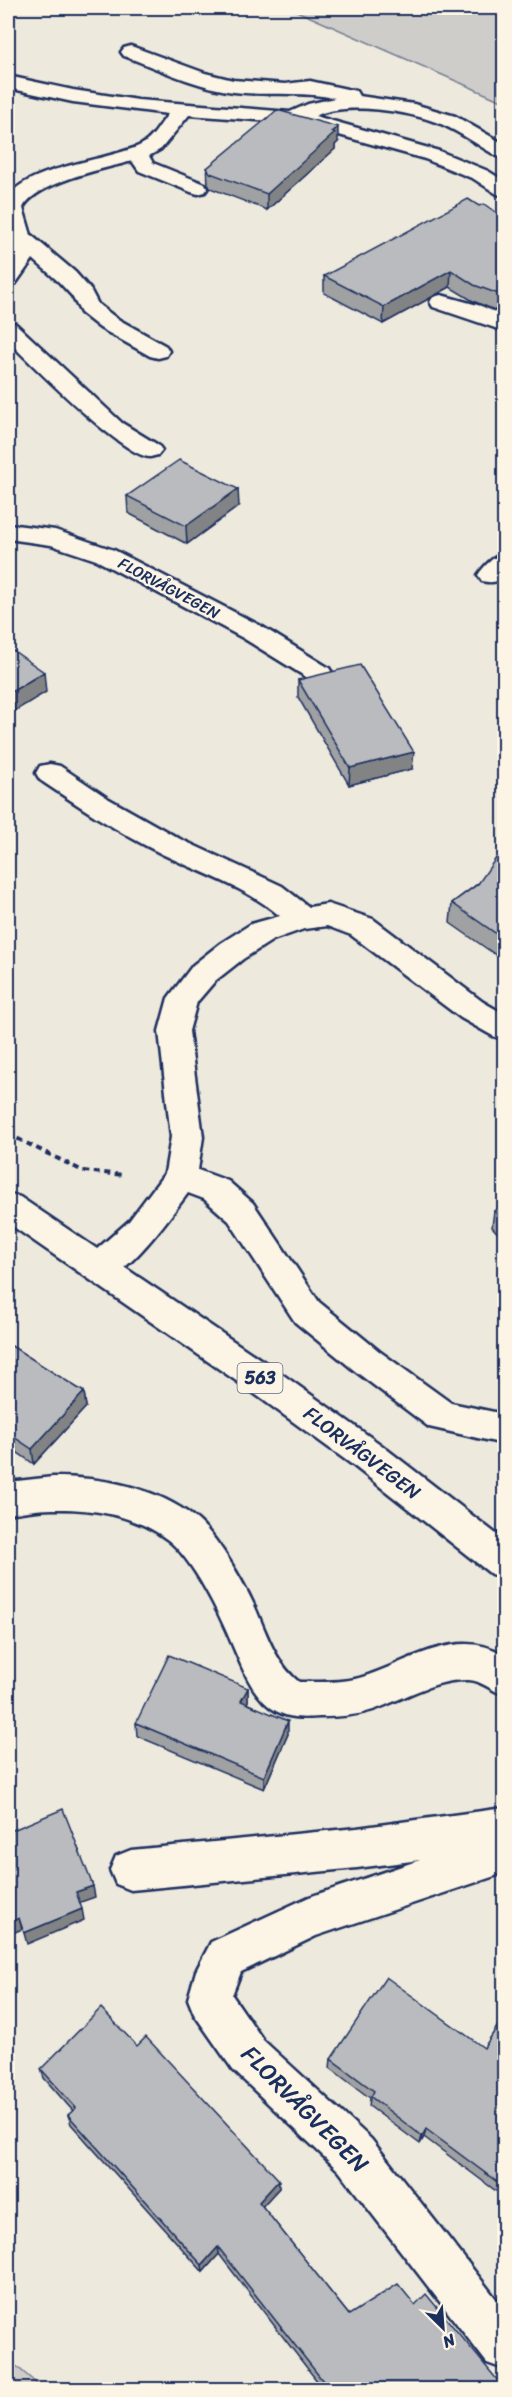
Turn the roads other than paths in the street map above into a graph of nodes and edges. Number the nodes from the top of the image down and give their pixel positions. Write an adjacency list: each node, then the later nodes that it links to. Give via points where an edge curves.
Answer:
1 (131, 51): 3 (street, via 232,86 285,90 310,87 349,94)
2 (8, 82): 4 (street, via 73,96)
3 (349, 101): 5 (street); 6 (street, via 414,110 448,120)
4 (183, 110): 5 (street); 7 (street, via 156,144)
5 (295, 117): 9 (street, via 432,155)
6 (504, 152)
7 (137, 154): 8 (street, via 146,167); 10 (street, via 64,175 20,195 12,210)
8 (198, 188)
9 (504, 190)
10 (20, 237): 11 (street, via 23,258); 15 (street, via 67,277 89,308)
11 (8, 278)
12 (441, 302): 13 (street)
13 (504, 324)
14 (8, 329): 16 (street, via 114,428)
15 (158, 351)
16 (150, 450)
17 (8, 532): 18 (street, FLORVÅGVEGEN, via 55,538 105,555 252,632)
18 (320, 674)
19 (50, 773): 20 (street, via 170,846 272,894)
20 (303, 919): 21 (street, via 328,915 362,927 472,1010); 22 (street, via 262,932 232,951 204,973 183,998 174,1031 187,1137)
21 (504, 1028)
22 (180, 1177): 24 (street, via 141,1232); 25 (street, via 216,1190 241,1212 307,1312 367,1361 442,1416)
23 (8, 1206): 24 (street, FLORVÅGVEGEN / 563)
24 (100, 1268): 27 (street, FLORVÅGVEGEN / 563, via 313,1416)
25 (504, 1429)
26 (8, 1498): 28 (street, via 79,1492 111,1497 154,1513 184,1531 232,1599 265,1672 277,1690 294,1701 355,1698 449,1662 481,1664)
27 (504, 1562)
28 (504, 1677)
29 (504, 1828): 31 (street, via 357,1848)
30 (504, 1853): 32 (street, FLORVÅGVEGEN, via 309,1918 226,1958 217,1971 209,1999 248,2055 355,2155)
31 (131, 1870)
32 (504, 2346)

